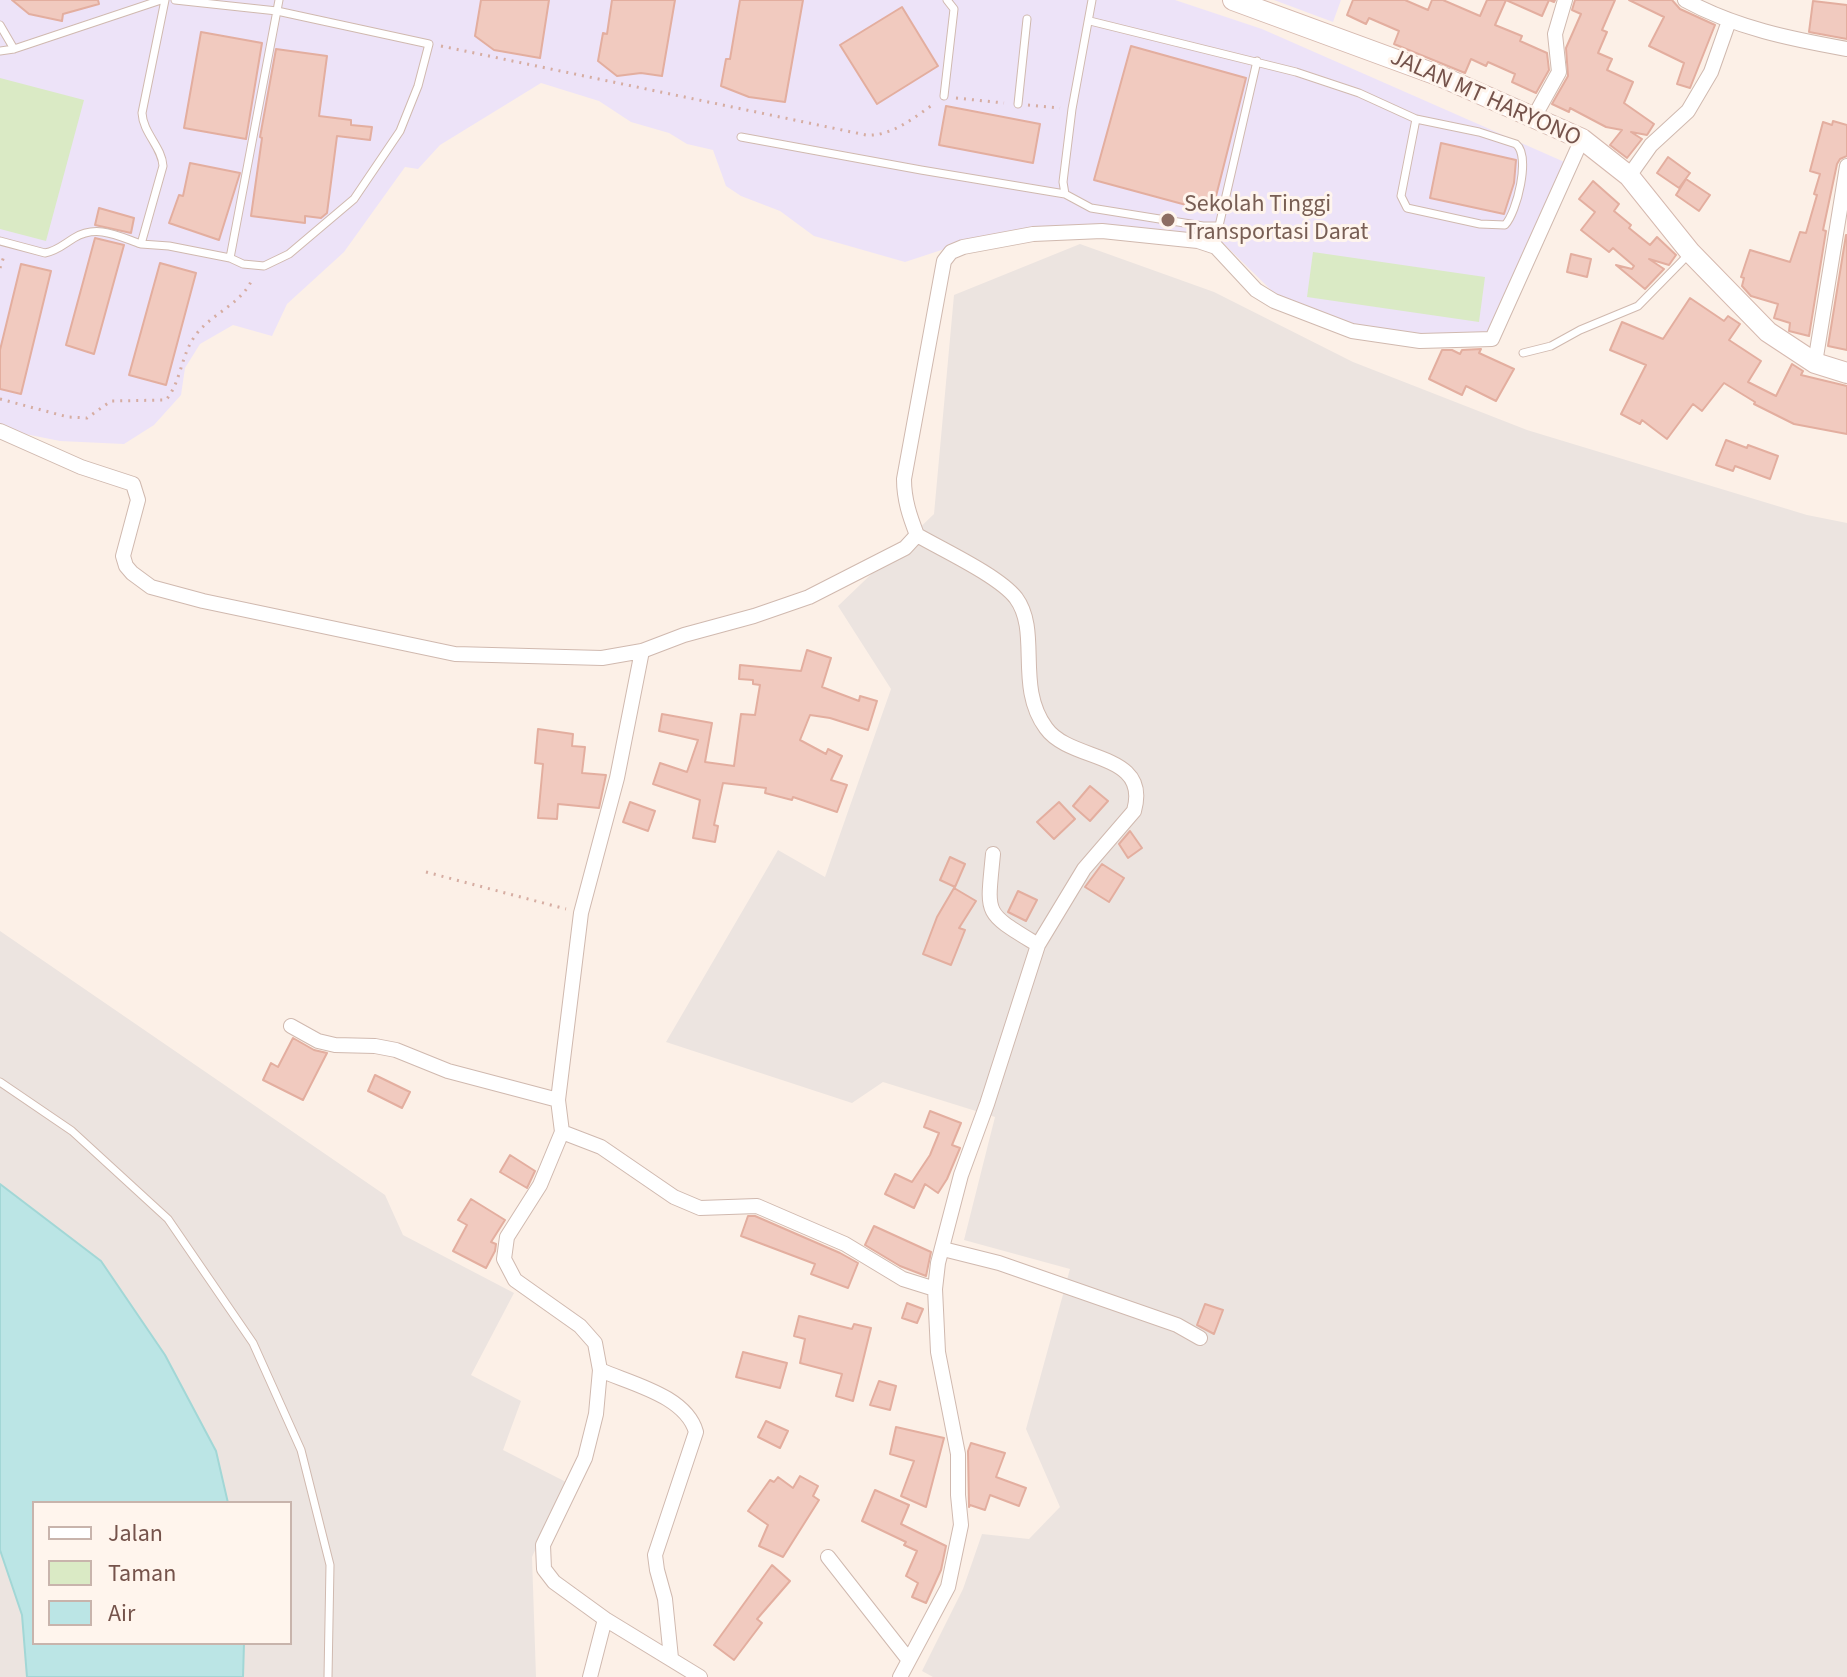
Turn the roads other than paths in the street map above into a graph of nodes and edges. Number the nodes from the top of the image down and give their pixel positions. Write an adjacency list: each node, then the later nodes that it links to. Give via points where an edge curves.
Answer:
1 (163, 0): 14 (lane); 28 (lane, via 142,113 163,166)
2 (175, 0): 9 (lane)
3 (279, 0): 9 (lane)
4 (947, 0): 18 (lane, via 954,9)
5 (1092, 0): 11 (lane)
6 (1233, 0): 20 (main road, JALAN MT HARYONO)
7 (1565, 0): 20 (street, via 1555,34 1559,72)
8 (1685, 0): 12 (street)
9 (277, 11): 30 (lane); 30 (lane, via 429,44 400,131 354,199 289,254 264,266)
10 (1027, 19): 19 (lane)
11 (1090, 21): 17 (lane); 26 (lane, via 1072,109)
12 (1729, 21): 15 (street); 25 (street, via 1711,72 1688,111 1651,145)
13 (0, 25): 14 (lane)
14 (14, 49): 16 (lane)
15 (1847, 49)
16 (0, 51)
17 (1257, 61): 21 (lane, via 1359,93); 26 (lane, via 1219,226 1091,208)
18 (944, 96)
19 (1018, 104)
20 (1534, 117): 23 (main road, JALAN MT HARYONO)
21 (1416, 119): 21 (lane, via 1521,147 1524,160 1512,216 1505,225 1407,208 1401,196)
22 (741, 137): 26 (lane)
23 (1582, 139): 25 (main road, JALAN MT HARYONO); 35 (street, via 1492,339 1420,341 1352,331 1274,301 1256,290 1216,247 1198,241 1102,231 1033,234 951,252 944,261 904,479)
24 (1847, 166): 32 (street)
25 (1629, 176): 29 (main road, JALAN MT HARYONO)
26 (1065, 194)
27 (0, 241): 28 (lane, via 45,253 97,230)
28 (141, 244): 30 (lane)
29 (1690, 252): 31 (lane, via 1638,306 1551,346); 32 (main road, JALAN MT HARYONO, via 1768,332)
30 (230, 258)
31 (1523, 353)
32 (1815, 363): 33 (main road, JALAN MT HARYONO)
33 (1847, 373)
34 (0, 431): 36 (street, via 133,484 138,500 123,556 132,573 151,587 455,654 602,658)
35 (917, 535): 36 (street, via 905,548 809,597); 38 (street, via 1014,596 1026,617 1029,688 1046,728 1064,745 1123,768 1136,786 1134,811 1084,869)
36 (642, 651): 41 (street, via 617,778 581,913)
37 (993, 854): 38 (street, via 988,892 992,912)
38 (1038, 945): 43 (street, via 961,1175)
39 (291, 1026): 41 (street, via 318,1041 396,1050 448,1071)
40 (0, 1082): 51 (lane, via 72,1131 168,1219 253,1343 301,1450 330,1565)
41 (558, 1100): 42 (street)
42 (562, 1132): 44 (street, via 601,1147 674,1197 700,1208 757,1206 845,1244 903,1279); 46 (street, via 540,1185 507,1237 504,1259 515,1280 580,1326 595,1343)
43 (943, 1249): 44 (street); 45 (street, via 999,1263 1177,1325)
44 (935, 1289): 50 (street, via 938,1352 958,1454 961,1525 948,1587)
45 (1200, 1338)
46 (600, 1370): 48 (street, via 585,1458 543,1545 542,1560 554,1582); 49 (street, via 678,1404 693,1419 696,1432 655,1555)
47 (828, 1557): 50 (street)
48 (605, 1619): 49 (street); 52 (street)
49 (671, 1658): 53 (street)
50 (908, 1659): 54 (street)
51 (328, 1677)
52 (590, 1677)
53 (700, 1677)
54 (900, 1677)

